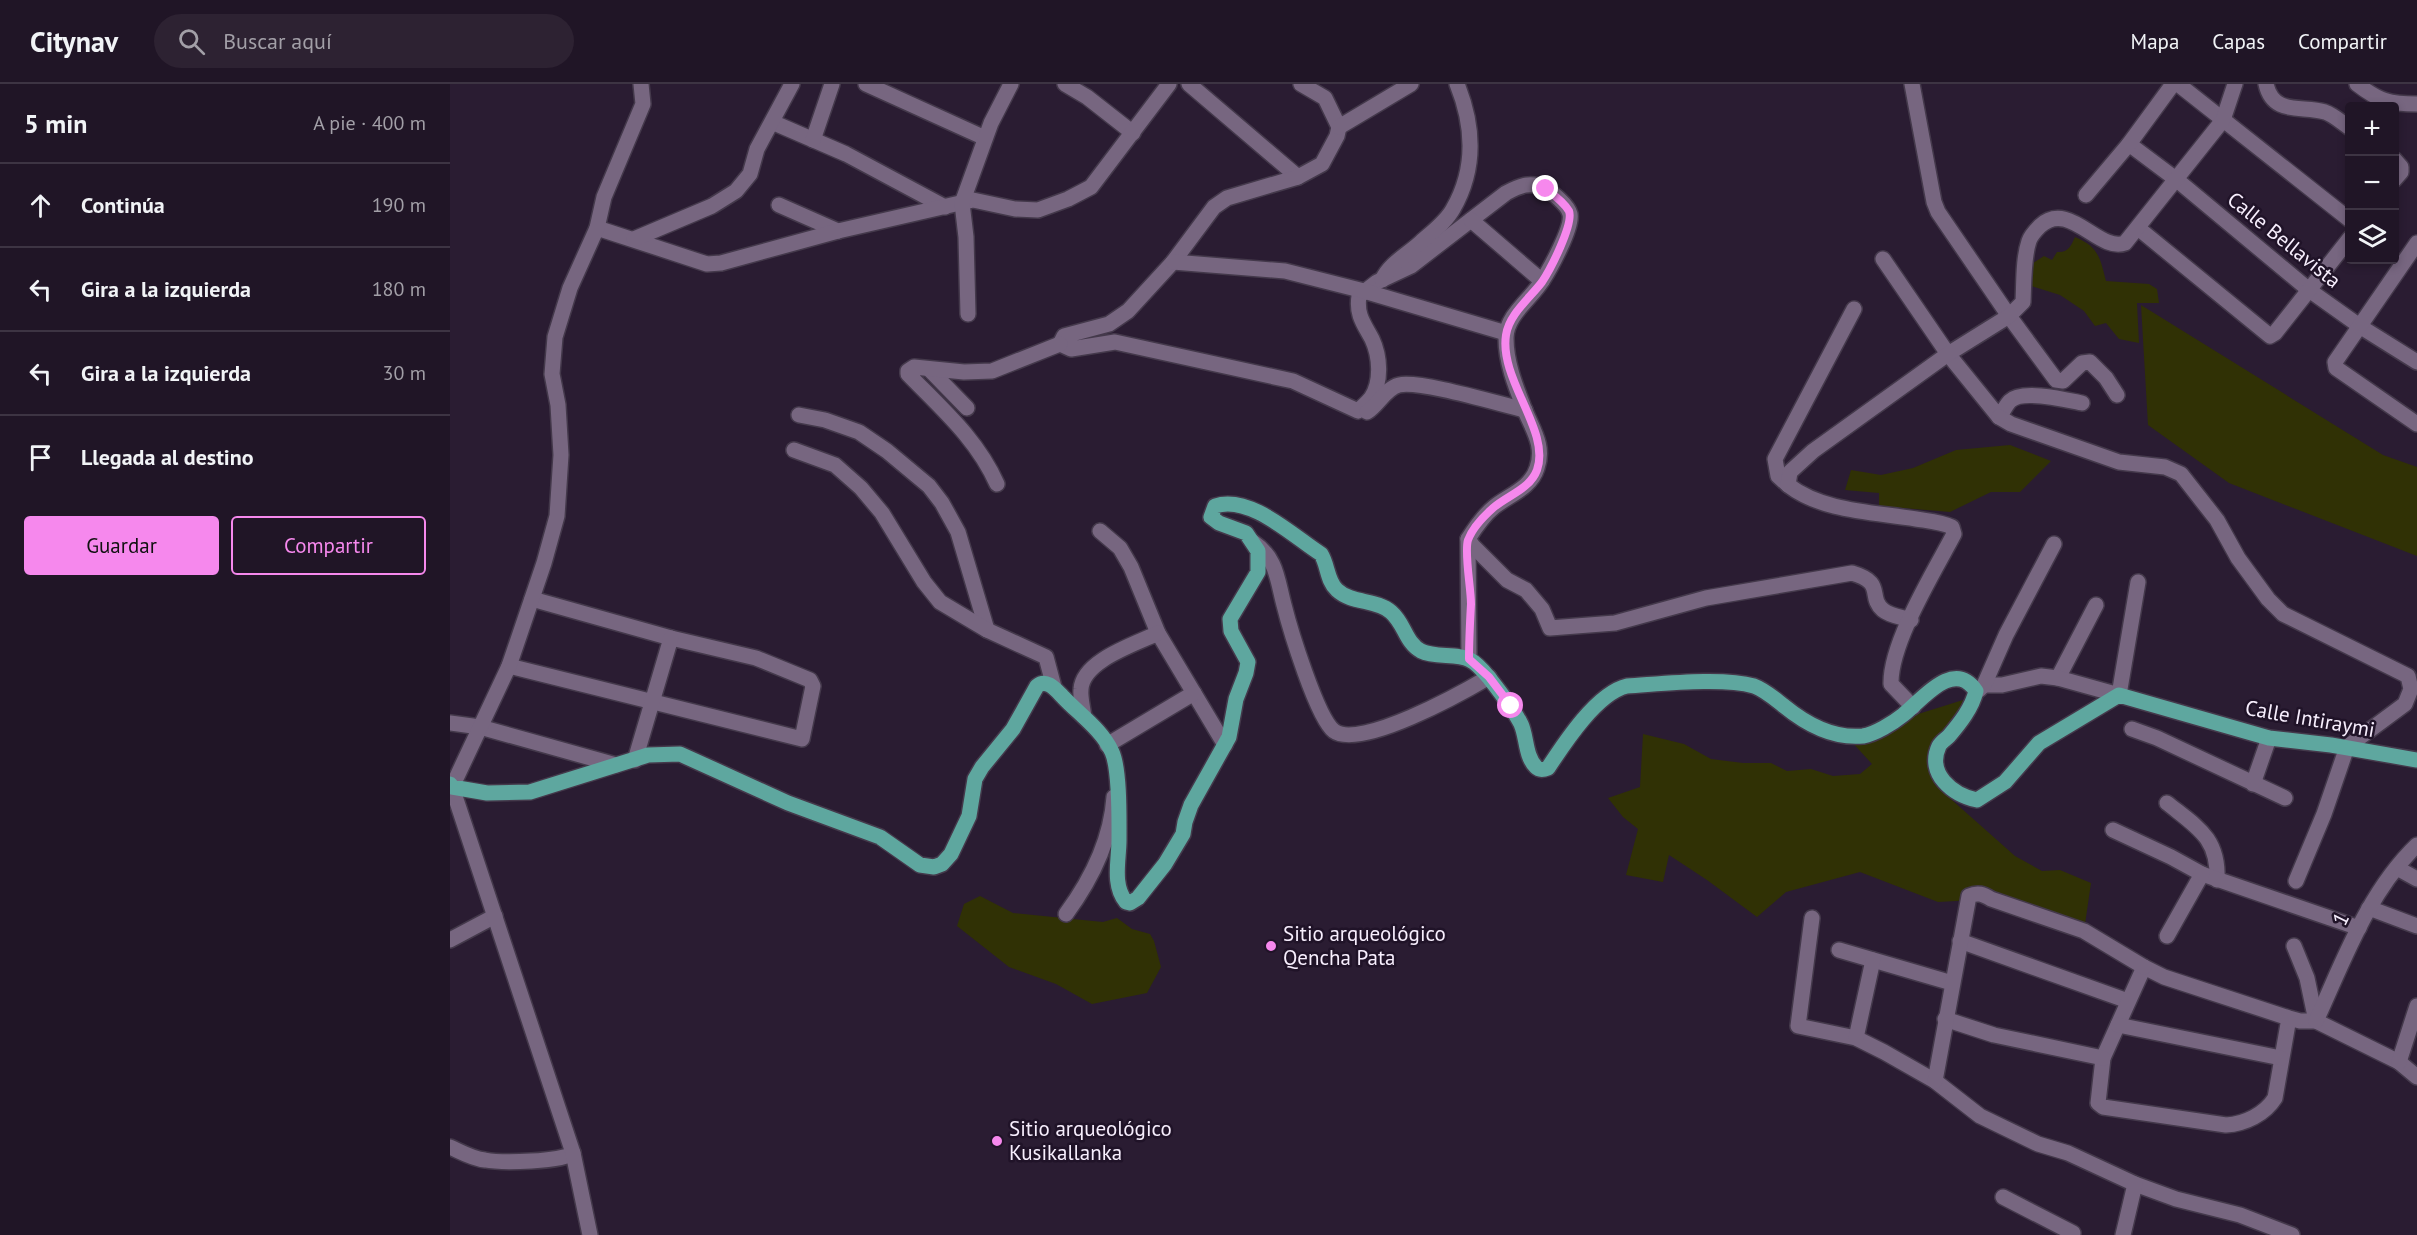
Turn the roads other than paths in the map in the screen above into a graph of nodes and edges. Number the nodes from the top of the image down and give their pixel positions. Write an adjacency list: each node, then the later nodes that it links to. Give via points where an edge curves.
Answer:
1 (641, 84): 35 (street, via 643,104 604,197)
2 (792, 84): 20 (street)
3 (832, 84): 25 (street)
4 (866, 84): 24 (street)
5 (1011, 84): 24 (street)
6 (1065, 84): 23 (street)
7 (1169, 84): 23 (street)
8 (1189, 84): 27 (street)
9 (1301, 84): 22 (street, via 1325,98)
10 (1411, 84): 22 (street)
11 (1912, 84): 49 (street, via 1938,212)
12 (2173, 84): 26 (street)
13 (2178, 84): 19 (street)
14 (2235, 84): 19 (street)
15 (2266, 84): 21 (street, via 2276,103 2326,112)
16 (2357, 84): 18 (street, via 2381,100)
17 (1463, 87): 43 (street, via 1470,126 1469,173 1453,210 1387,269)
18 (2417, 104)
19 (2223, 120): 28 (street); 33 (street)
20 (772, 122): 25 (street); 38 (street, via 757,149 750,174 736,191 712,206)
21 (2345, 125)
22 (1339, 127): 27 (street, via 1322,164)
23 (1133, 133): 30 (street, via 1091,187 1068,199 1038,210 973,200)
24 (985, 138): 30 (street)
25 (813, 140): 32 (street)
26 (2129, 144): 28 (street, Calle Bellavista); 29 (street)
27 (1298, 177): 42 (street, via 1227,198 1214,207)
28 (2177, 180): 36 (street); 45 (street, Calle Bellavista)
29 (2086, 195)
30 (963, 203): 32 (street); 48 (street)
31 (779, 205): 37 (street)
32 (945, 207): 37 (street)
33 (2345, 217)
34 (1471, 220): 43 (street, via 1411,266); 44 (street); 44 (street, via 1522,185 1546,189 1570,214 1569,227)
35 (597, 228): 38 (street); 72 (street, via 570,288 555,337 552,374 561,455 557,516)
36 (2138, 228): 45 (street, via 2270,336); 49 (street, via 2118,246 2075,222 2045,221 2028,242 2023,302)
37 (838, 231): 38 (street, via 707,264)
38 (634, 239)
39 (2345, 243): 45 (street)
40 (2417, 243): 50 (street)
41 (1883, 259): 53 (street)
42 (1173, 262): 46 (street, via 1285,271); 52 (street, via 1128,311 1108,324 1064,336)
43 (1382, 280): 46 (street)
44 (1542, 281): 51 (street)
45 (2309, 290): 50 (street, Calle Bellavista)
46 (1364, 291): 51 (street); 60 (street, via 1357,307 1373,340 1378,373 1371,398)
47 (1854, 309): 66 (street, via 1775,459 1778,476)
48 (968, 314)
49 (2009, 316): 53 (street); 56 (street, via 2056,380 2063,381 2082,363 2090,362)
50 (2361, 327): 54 (street, Calle Bellavista); 63 (street, via 2335,362 2336,368)
51 (1506, 333): 59 (street, via 1506,355)
52 (1060, 344): 55 (street, via 992,371); 60 (street, via 1071,349 1115,342 1293,381)
53 (1948, 354): 62 (street); 66 (street, via 1813,451 1790,472)
54 (2416, 358)
55 (929, 369): 58 (street); 65 (street, via 914,367 908,374 962,427 987,461)
56 (2117, 395)
57 (2082, 403): 62 (street, via 2020,395 2010,401)
58 (967, 408)
59 (1525, 410): 60 (street, via 1428,387 1400,385 1366,413); 68 (street, via 1539,439 1537,470 1527,485 1493,508)
60 (1358, 411)
61 (799, 414): 75 (street, via 859,432 929,486 958,532)
62 (2000, 417): 95 (street, via 2119,462 2164,467 2181,474 2217,520 2238,558 2283,614 2408,676 2411,688 2404,704)
63 (2417, 424)
64 (794, 450): 75 (street, via 835,465 861,488 882,513 940,602)
65 (996, 484)
66 (1788, 485): 74 (street, via 1800,495 1858,512 1952,527 1954,534)
67 (1100, 531): 76 (street, via 1120,548 1131,567)
68 (1468, 539): 74 (street, via 1507,580 1526,590 1542,609 1550,628 1615,623 1706,598 1852,573 1866,577 1875,586 1881,608 1886,612); 78 (street)
69 (1253, 542): 78 (main road, via 1246,533 1211,517 1215,506 1242,506 1277,522 1320,554 1335,589 1391,611 1418,650); 80 (street, via 1273,562 1314,694 1334,731 1346,736 1363,735 1398,724); 94 (main road, via 1258,551 1258,572 1230,619 1231,631 1248,662)
70 (2054, 544): 83 (street)
71 (2138, 582): 85 (street)
72 (532, 598): 77 (street); 79 (street)
73 (2096, 605): 81 (street)
74 (1911, 620): 87 (street, via 1897,652 1891,684)
75 (987, 630): 82 (street, via 1046,657)
76 (1158, 633): 84 (street); 88 (street, via 1088,670 1080,689)
77 (671, 638): 86 (street); 86 (street, via 756,658 810,680 813,686 802,739)
78 (1469, 659): 80 (main road)
79 (509, 666): 86 (street); 90 (street)
80 (1489, 677): 87 (main road, via 1521,725 1529,757 1543,770 1612,690 1627,686 1736,682 1756,687 1802,721 1844,735 1864,736)
81 (2058, 678): 83 (street, via 2041,676); 85 (street)
82 (1054, 687): 88 (main road); 96 (main road, via 1046,683 1037,686 1013,729 982,767 975,779 969,816 960,838 951,854 934,867 920,865 880,837 788,803 680,754 648,755)
83 (1980, 688): 85 (main road, via 1974,702 1939,745 1936,758 1943,782 1963,797 1977,800 2005,782 2040,743); 87 (main road, via 1964,680 1952,680 1934,686)
84 (1194, 693): 93 (street); 94 (street)
85 (2123, 696): 92 (main road, Calle Intiraymi)
86 (653, 702): 96 (street)
87 (1913, 707)
88 (1084, 717): 93 (main road)
89 (450, 723): 90 (street)
90 (480, 727): 98 (street); 101 (street)
91 (2132, 729): 100 (street)
92 (2269, 738): 95 (main road, Calle Intiraymi); 100 (street)
93 (1107, 745): 99 (main road)
94 (1225, 745): 99 (main road, via 1191,805 1174,851 1130,903 1121,896 1118,885)
95 (2347, 747): 97 (main road, Calle Intiraymi); 110 (street)
96 (635, 760): 98 (main road)
97 (2417, 760)
98 (616, 765): 101 (main road, via 530,792 487,793)
99 (1116, 776): 112 (street, via 1104,845)
100 (2253, 784): 102 (street)
101 (451, 785): 113 (street)
102 (2285, 798)
103 (2167, 803): 109 (street, via 2199,829 2211,845 2218,863)
104 (2113, 830): 107 (street)
105 (2417, 845): 106 (street, 1)
106 (2397, 868): 108 (street); 111 (street, 1)
107 (2202, 874): 109 (street); 117 (street)
108 (2417, 879)
109 (2217, 880): 116 (street)
110 (2296, 881)
111 (2369, 908): 115 (street); 116 (street, 1)
112 (1066, 914)
113 (495, 916): 118 (street); 138 (street)
114 (1812, 918): 131 (street, via 1798,1026)
115 (2417, 926)
116 (2359, 928): 129 (street, 1)
117 (2167, 936)
118 (450, 940)
119 (1960, 941): 123 (street, via 1969,896 1984,894 2084,931); 124 (street); 125 (street)
120 (2294, 946): 129 (street, via 2307,978)
121 (1839, 950): 122 (street)
122 (1873, 960): 124 (street); 131 (street)
123 (2144, 967): 125 (street); 127 (street)
124 (1952, 982): 128 (street)
125 (2128, 1001): 130 (street)
126 (2417, 1006): 134 (street)
127 (2289, 1018): 129 (street); 133 (street)
128 (1946, 1019): 132 (street, via 1994,1035); 136 (street)
129 (2316, 1021): 134 (street)
130 (2118, 1025): 132 (street); 133 (street)
131 (1856, 1038): 136 (street)
132 (2103, 1058): 133 (street, via 2097,1099 2103,1107 2226,1125 2239,1125 2269,1108 2275,1098)
133 (2281, 1058)
134 (2399, 1062): 135 (street)
135 (2417, 1077)
136 (1935, 1081): 139 (street, via 1980,1116)
137 (450, 1147): 138 (street, via 485,1160 556,1158)
138 (573, 1153): 142 (street)
139 (2135, 1184): 143 (street); 144 (street)
140 (2002, 1197): 141 (street)
141 (2076, 1234)
142 (590, 1235)
143 (2123, 1235)
144 (2292, 1235)

